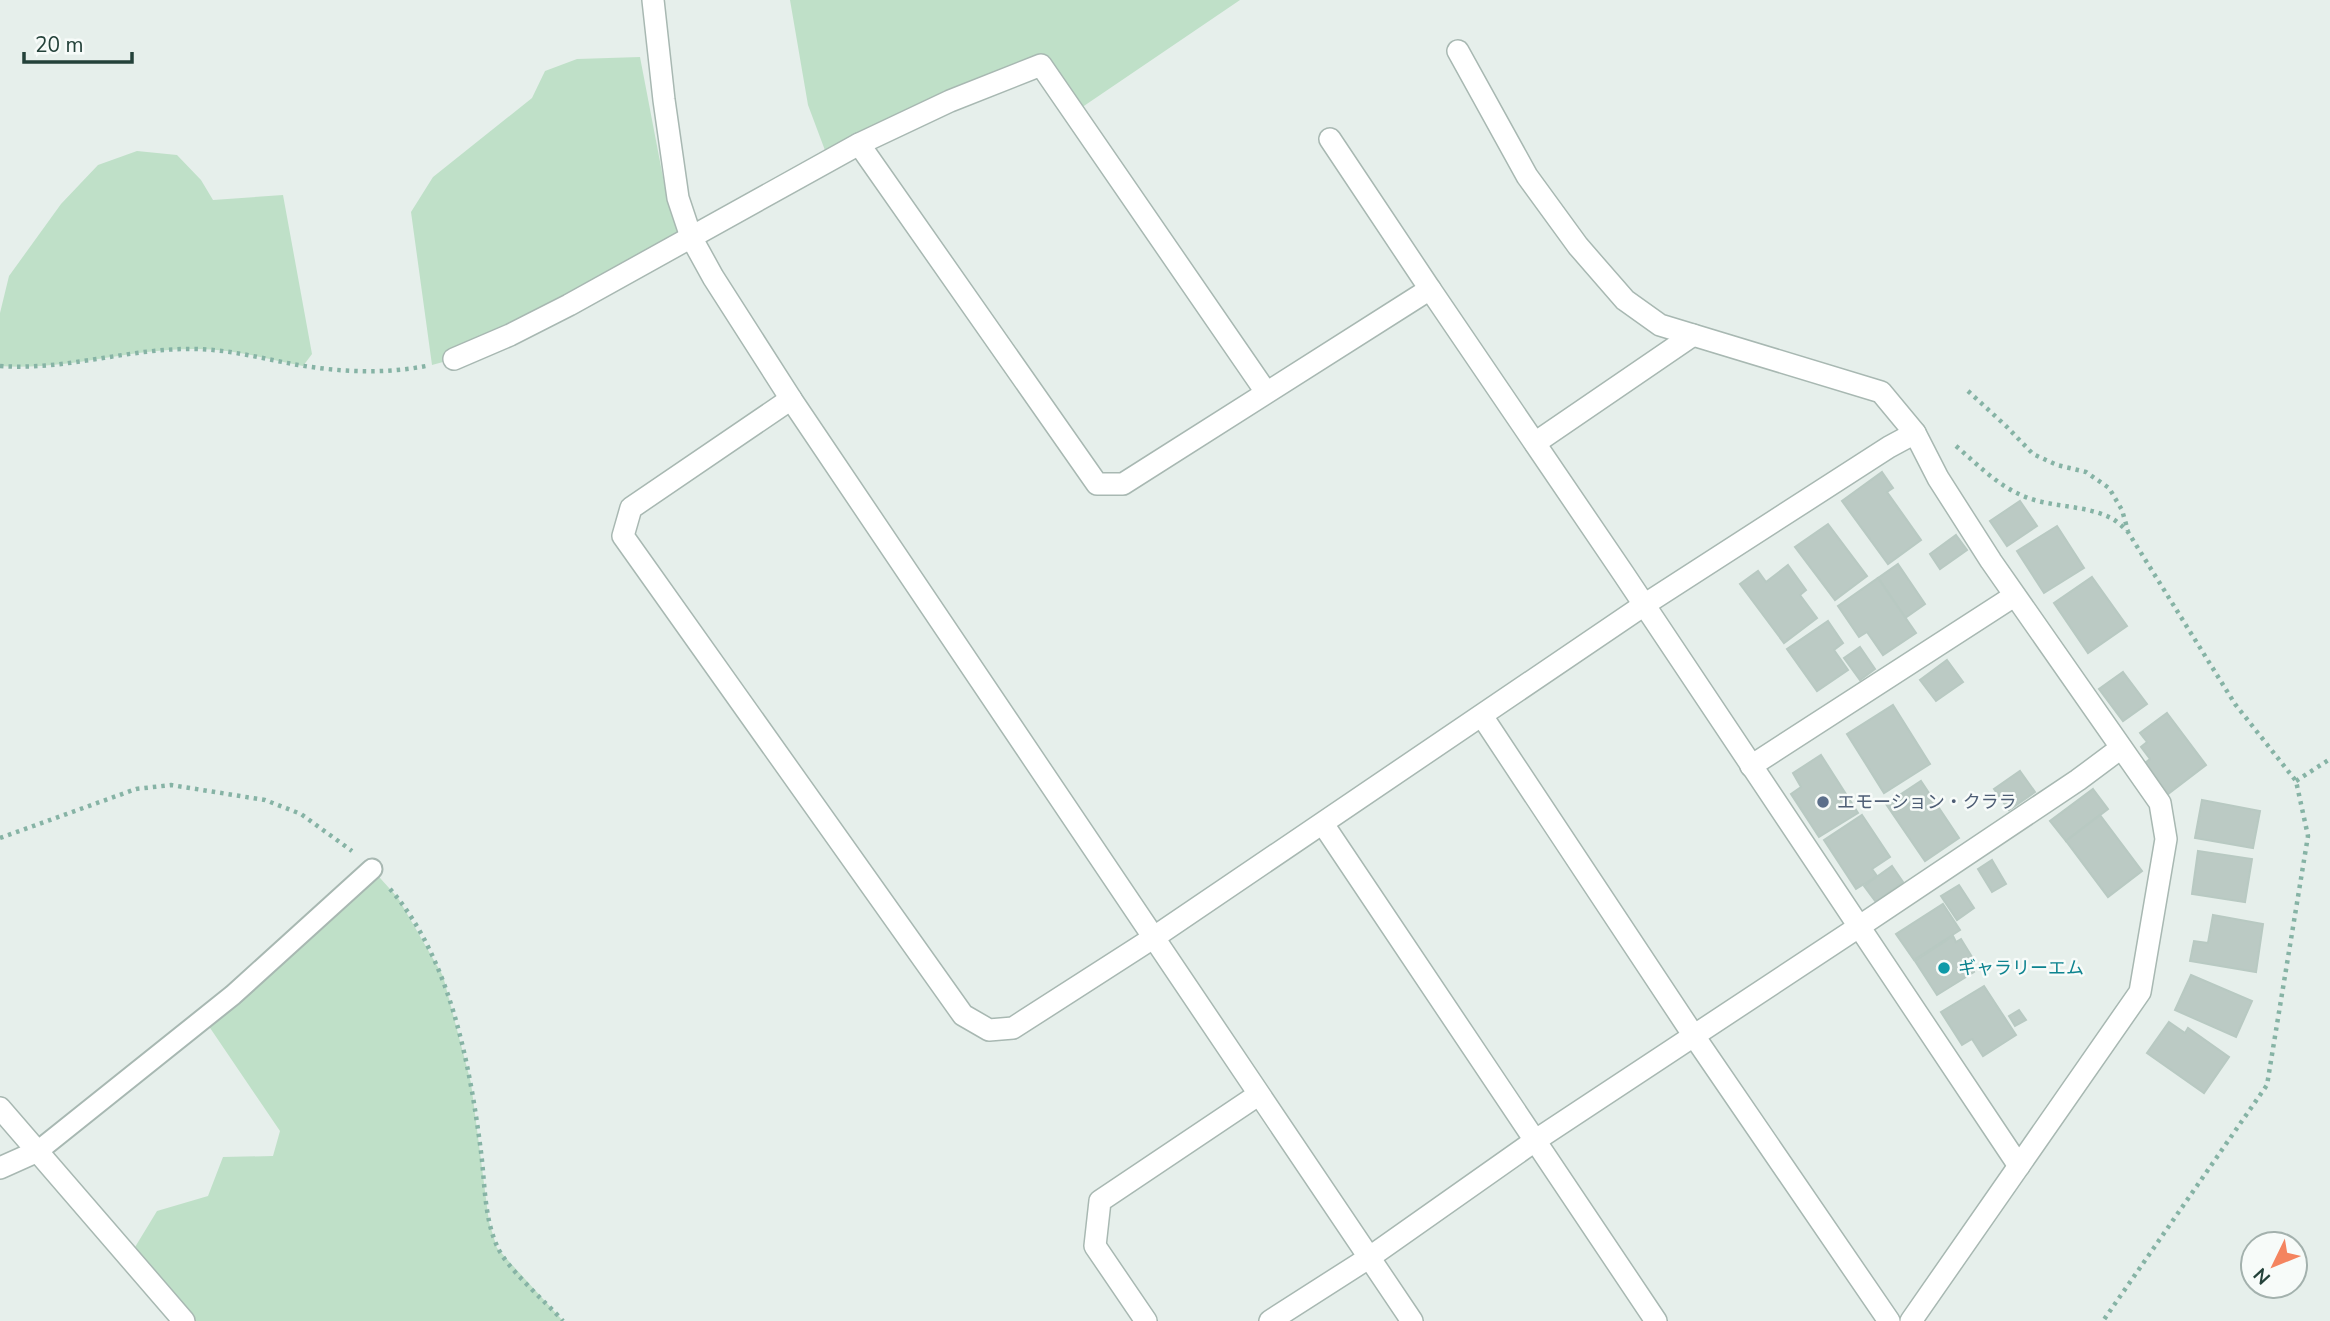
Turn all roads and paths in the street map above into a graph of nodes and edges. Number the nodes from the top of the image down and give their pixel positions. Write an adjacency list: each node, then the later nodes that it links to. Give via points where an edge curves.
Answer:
1 (653, 0): 5 (street, via 678,198)
2 (1458, 51): 7 (street, via 1527,176 1602,277 1660,325)
3 (1330, 139): 6 (street)
4 (859, 144): 5 (street); 11 (street, via 1041,65); 11 (street, via 1097,484 1124,484)
5 (691, 237): 8 (street, via 569,305); 12 (street)
6 (1430, 289): 11 (street); 15 (street)
7 (1693, 335): 13 (street, via 1881,392); 15 (street)
8 (454, 359): 9 (path, via 373,372 198,349)
9 (0, 366)
10 (1968, 391): 16 (path, via 2033,454 2086,472 2109,488)
11 (1266, 392)
12 (791, 399): 28 (street); 28 (street, via 631,508 623,536 963,1015 989,1030 1013,1028)
13 (1915, 433): 17 (street, via 1938,478); 18 (street)
14 (1949, 439): 16 (path, via 1994,480 2022,496 2097,513)
15 (1535, 443): 18 (street)
16 (2128, 531): 23 (path, via 2235,704)
17 (2014, 596): 20 (street); 22 (street)
18 (1644, 605): 19 (street); 22 (street)
19 (1482, 716): 24 (street); 29 (street)
20 (2121, 748): 27 (street); 34 (street, via 2160,803 2166,839 2140,992)
21 (2330, 759): 23 (path)
22 (1751, 766): 27 (street)
23 (2296, 781): 45 (path, via 2308,836 2267,1085)
24 (1323, 824): 28 (street); 32 (street)
25 (0, 838): 26 (path, via 136,789 171,785 265,800 301,814)
26 (372, 869): 33 (lane, via 233,995); 38 (path, via 398,898 443,976 471,1083 489,1222 497,1248)
27 (1860, 926): 29 (street); 34 (street)
28 (1153, 939): 30 (street)
29 (1694, 1036): 32 (street); 43 (street)
30 (1258, 1095): 36 (street); 39 (street, via 1100,1201 1095,1246)
31 (0, 1108): 33 (street)
32 (1536, 1140): 36 (street); 42 (street)
33 (38, 1151): 35 (street); 37 (street)
34 (2019, 1166): 44 (street)
35 (0, 1168)
36 (1370, 1257): 40 (street); 41 (street)
37 (184, 1321)
38 (564, 1321)
39 (1146, 1321)
40 (1270, 1321)
41 (1412, 1321)
42 (1656, 1321)
43 (1889, 1321)
44 (1911, 1321)
45 (2103, 1321)

